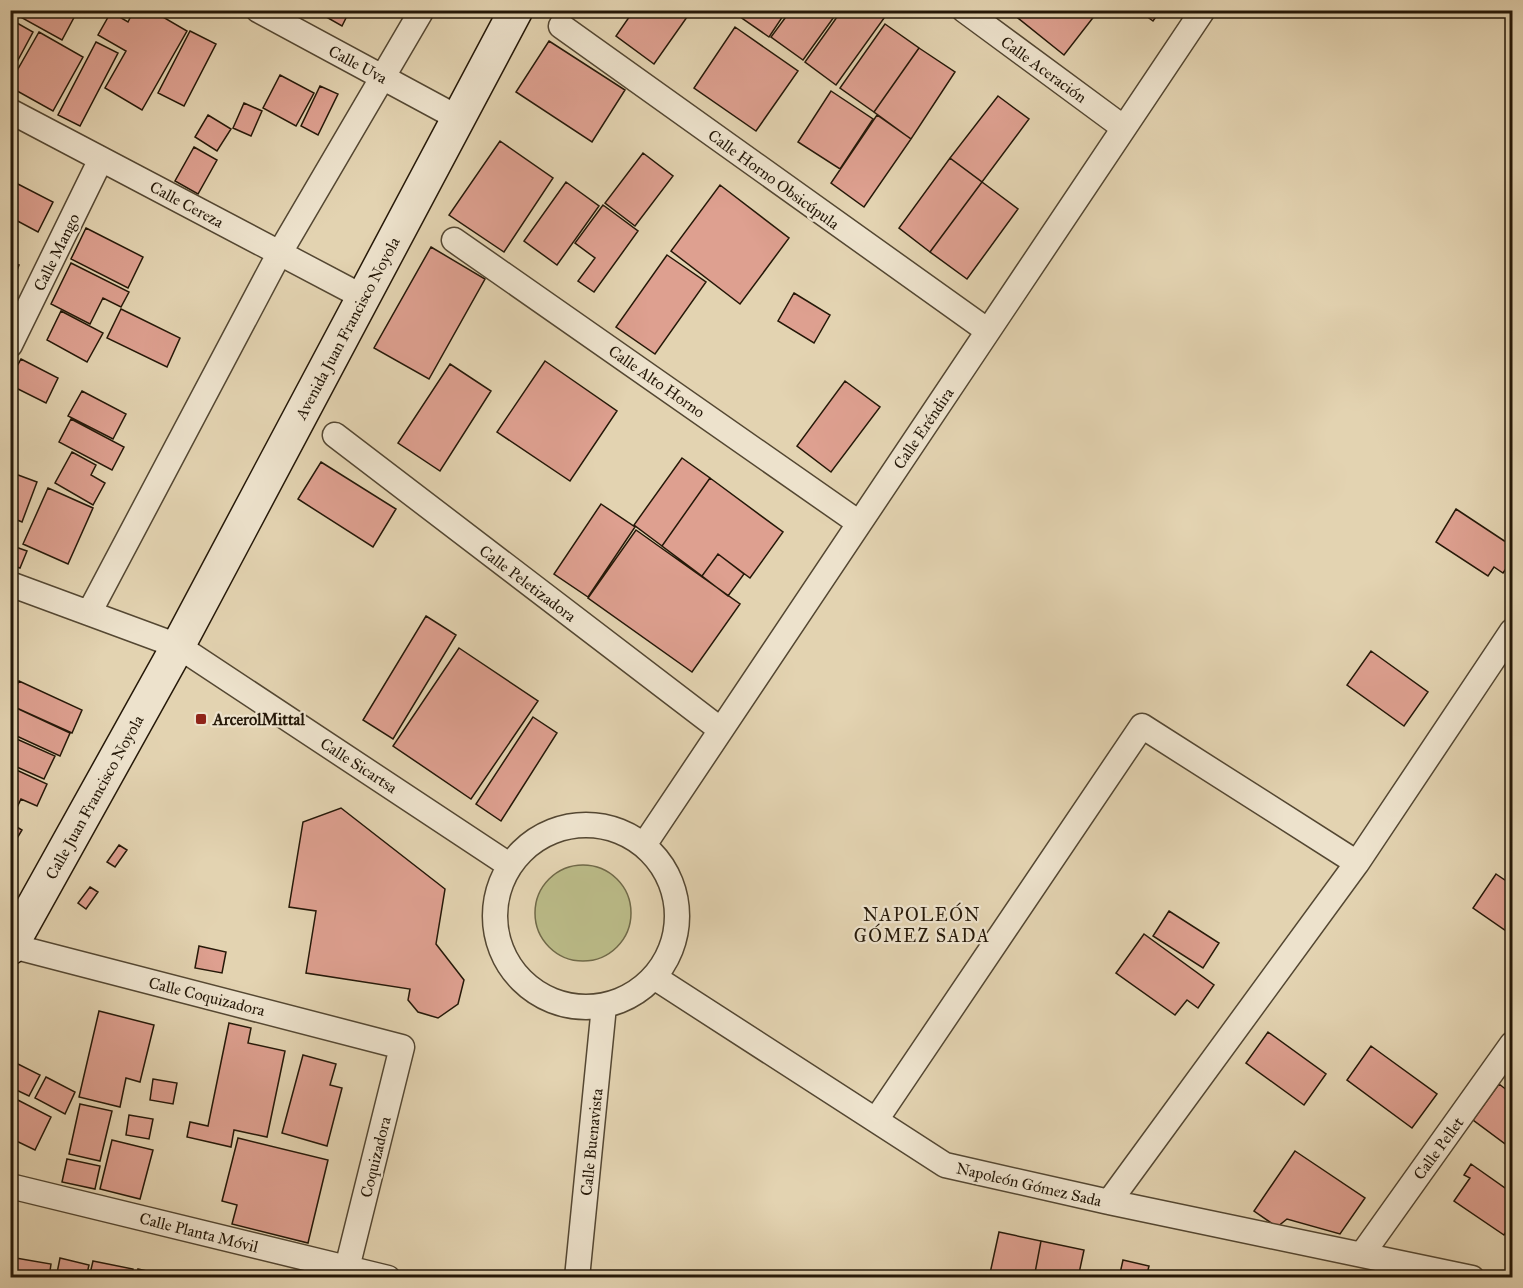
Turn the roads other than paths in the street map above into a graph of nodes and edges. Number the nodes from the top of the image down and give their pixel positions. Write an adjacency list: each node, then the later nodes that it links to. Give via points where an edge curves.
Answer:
1 (258, 10): 7 (street, Calle Uva)
2 (422, 10): 7 (street)
3 (516, 10): 9 (street, Avenida Juan Francisco Noyola)
4 (964, 10): 10 (street, Calle Aceración)
5 (1203, 10): 10 (street, Calle Eréndira)
6 (561, 26): 15 (street, Calle Horno Obsicúpula)
7 (383, 77): 9 (street, Calle Uva); 13 (street)
8 (10, 111): 11 (street, Calle Cereza)
9 (458, 118): 14 (street, Avenida Juan Francisco Noyola)
10 (1124, 128): 15 (street, Calle Eréndira)
11 (101, 159): 13 (street, Calle Cereza); 16 (street, Calle Mango)
12 (454, 240): 18 (street, Calle Alto Horno)
13 (279, 254): 14 (street, Calle Cereza); 20 (street)
14 (363, 297): 22 (street, Avenida Juan Francisco Noyola)
15 (987, 332): 18 (street, Calle Eréndira)
16 (10, 345)
17 (335, 435): 23 (street, Calle Peletizadora)
18 (859, 524): 23 (street, Calle Eréndira)
19 (10, 584): 20 (street, Calle Sicartsa)
20 (89, 613): 22 (street, Calle Sicartsa)
21 (1512, 631): 25 (street)
22 (178, 646): 26 (street, Calle Sicartsa); 27 (street, Calle Juan Francisco Noyola)
23 (721, 730): 24 (street, Calle Eréndira)
24 (644, 845): 26 (street, via 617,829 587,824 557,828 530,842); 28 (street, via 663,867 675,894 677,924 669,952)
25 (1357, 863): 32 (street, via 1142,726); 34 (street)
26 (510, 865): 29 (street, via 497,893 495,924 503,953 519,979 544,997 573,1007)
27 (11, 947): 31 (street, Calle Coquizadora)
28 (654, 977): 29 (street, via 631,995); 32 (street, Napoleón Gómez Sada)
29 (604, 1006): 39 (street, Calle Buenavista)
30 (1512, 1044): 35 (street, Calle Pellet)
31 (402, 1047): 36 (street, Coquizadora)
32 (876, 1120): 34 (street, Napoleón Gómez Sada, via 945,1165)
33 (10, 1186): 36 (street, Calle Planta Móvil)
34 (1109, 1202): 35 (street, Napoleón Gómez Sada)
35 (1363, 1253): 37 (street, Napoleón Gómez Sada)
36 (347, 1268): 38 (street, Calle Planta Móvil)
37 (1459, 1276)
38 (388, 1278)
39 (577, 1278)

